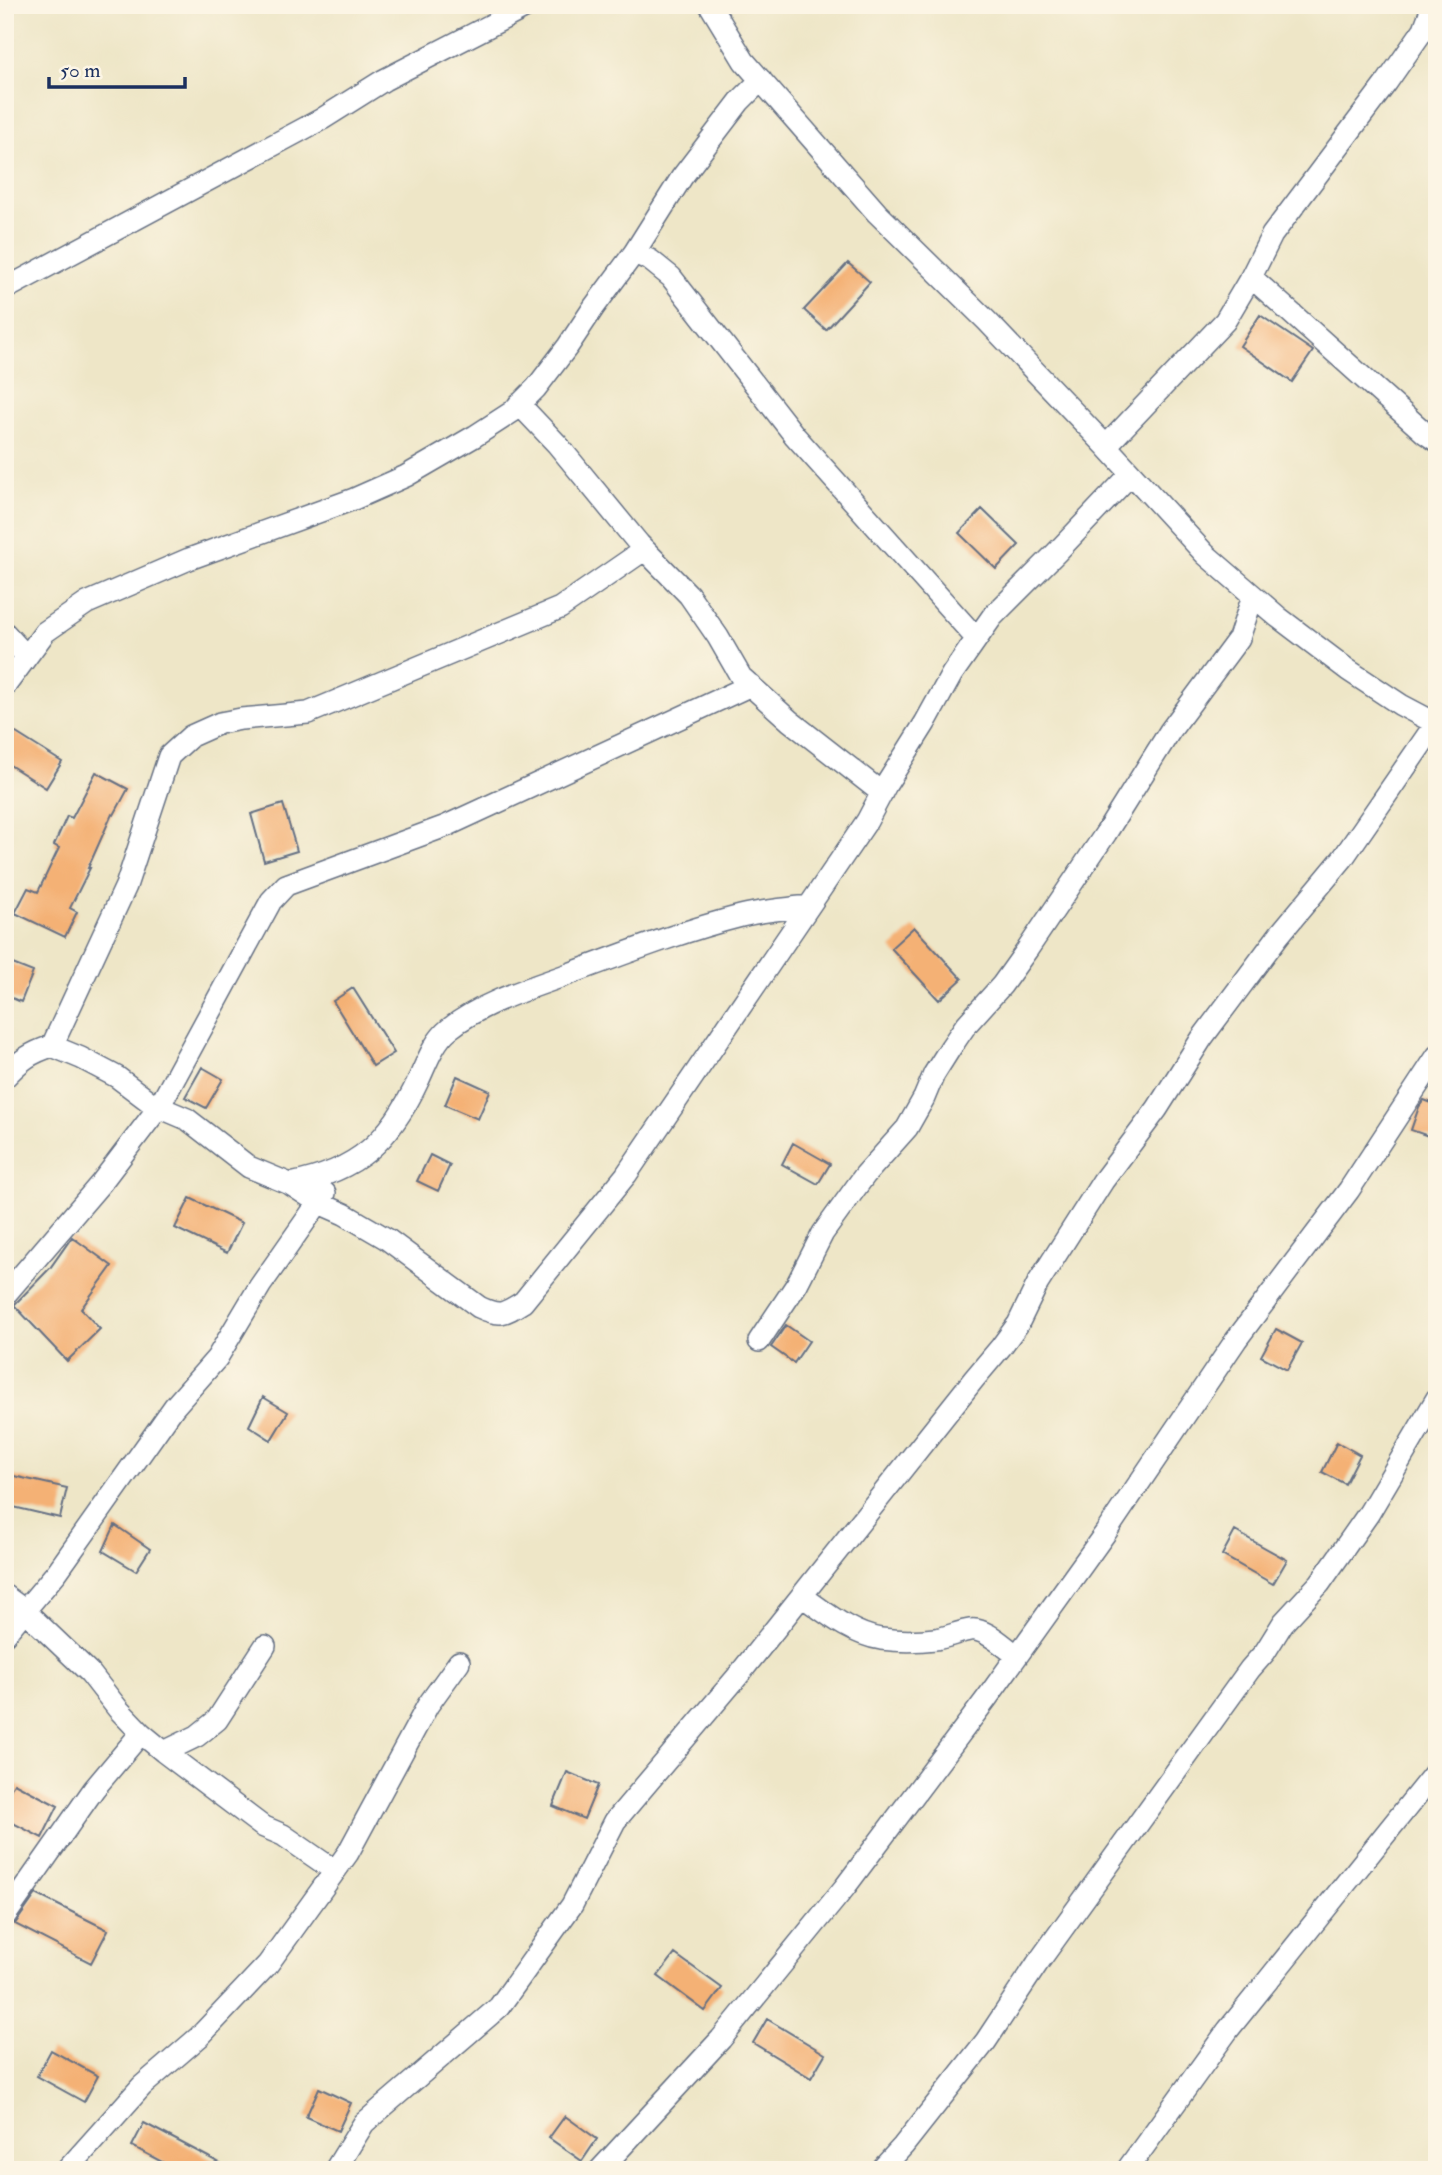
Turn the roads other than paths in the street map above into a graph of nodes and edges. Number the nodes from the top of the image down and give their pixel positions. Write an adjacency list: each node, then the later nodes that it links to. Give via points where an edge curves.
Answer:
1 (530, 5): 7 (street)
2 (710, 5): 4 (street)
3 (1433, 5): 6 (street, via 1423,29 1387,82 1272,235)
4 (761, 80): 5 (street, via 682,177); 10 (street, via 877,213)
5 (634, 253): 8 (street, via 568,346); 15 (street, via 671,277 795,436)
6 (1251, 277): 9 (street); 10 (street, via 1225,321)
7 (5, 289)
8 (519, 404): 12 (street); 16 (street, via 406,476 87,603 45,632)
9 (1437, 441)
10 (1106, 446): 11 (street)
11 (1131, 474): 13 (street, via 1205,554); 15 (street)
12 (644, 550): 17 (street, via 689,595 741,677); 22 (street, via 560,608 308,713 220,723 191,736 169,756 126,886)
13 (1253, 596): 19 (street, via 1348,670); 30 (street, via 1239,638 1170,731 1027,950 951,1047 907,1128 823,1233 797,1284)
14 (5, 633): 16 (street)
15 (976, 638): 20 (street)
16 (26, 656): 18 (street)
17 (751, 685): 20 (street); 25 (street, via 446,827 286,885 271,901)
18 (5, 686)
19 (1436, 723): 33 (street, via 1343,858 1202,1038 1096,1192 1007,1340)
20 (882, 793): 21 (street)
21 (809, 906): 26 (street, via 743,915 672,937 467,1016 435,1046 395,1124 368,1152); 28 (street, via 626,1175 523,1302 506,1313 494,1314 479,1307 387,1239)
22 (52, 1046): 24 (street, via 34,1051); 25 (street, via 117,1077)
23 (1437, 1056): 37 (street, via 1349,1190 1236,1340)
24 (5, 1077)
25 (159, 1107): 27 (street, via 187,1119 249,1167); 29 (street)
26 (338, 1170): 27 (street); 28 (street)
27 (290, 1184): 28 (street)
28 (319, 1203): 34 (street, via 260,1286 217,1358 174,1407 78,1545)
29 (5, 1295)
30 (759, 1341)
31 (1437, 1398): 47 (street, via 1369,1513 1320,1583 1283,1623 986,2041)
32 (5, 1595): 34 (street)
33 (802, 1596): 37 (street, via 862,1634 882,1639 935,1639 973,1629); 45 (street, via 615,1821 572,1905 499,2007 364,2123)
34 (24, 1610): 35 (street); 39 (street, via 90,1673)
35 (5, 1634)
36 (265, 1646): 40 (street, via 216,1720 197,1736)
37 (1017, 1656): 46 (street, via 845,1887 721,2039)
38 (459, 1662): 42 (street, via 428,1705)
39 (141, 1732): 40 (street); 43 (street, via 94,1788)
40 (164, 1752): 42 (street, via 262,1826 284,1835)
41 (1437, 1770): 48 (street, via 1228,2030)
42 (335, 1871): 44 (street, via 268,1964 199,2038 142,2086)
43 (5, 1916)
44 (67, 2170)
45 (335, 2170)
46 (600, 2170)
47 (881, 2170)
48 (1126, 2170)

